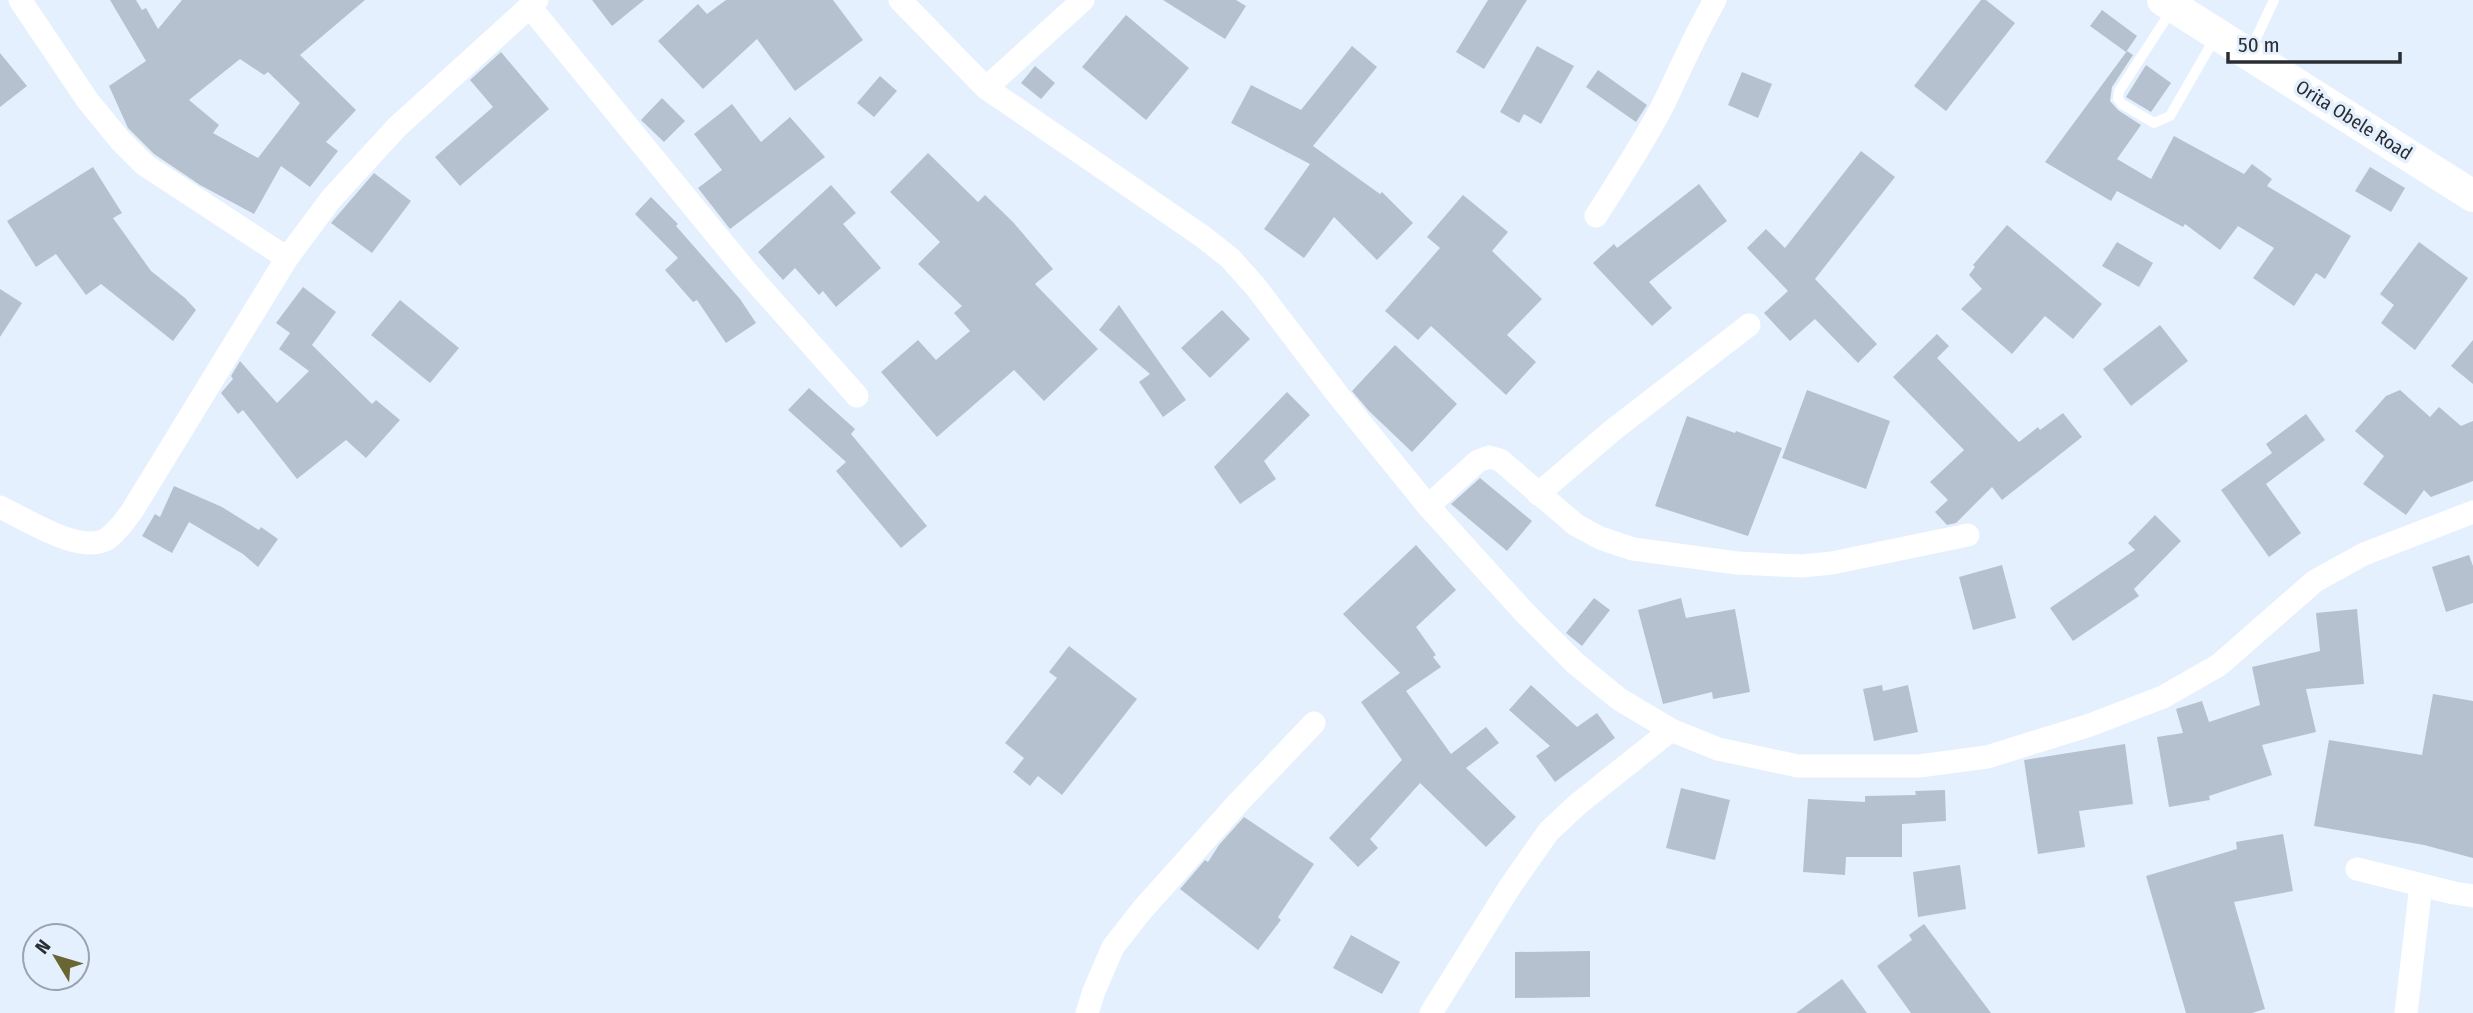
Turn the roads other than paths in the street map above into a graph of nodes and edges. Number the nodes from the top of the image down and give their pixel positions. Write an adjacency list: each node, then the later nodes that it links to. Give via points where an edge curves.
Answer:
1 (20, 0): 13 (street, via 88,102 136,156)
2 (900, 0): 10 (street)
3 (1083, 0): 10 (street)
4 (1715, 0): 12 (street, via 1636,153)
5 (2274, 0): 9 (lane)
6 (2169, 3): 8 (main road, Orita Obele Road); 8 (lane, via 2119,91 2122,104 2154,123 2170,116)
7 (534, 4): 13 (street, via 397,127 331,199); 15 (street, via 738,261)
8 (2218, 34): 9 (main road, Orita Obele Road)
9 (2248, 53): 11 (main road, Orita Obele Road)
10 (986, 88): 17 (street, via 1230,258)
11 (2473, 195)
12 (1596, 216)
13 (287, 258): 18 (street, via 132,511 105,541 70,541)
14 (1749, 325): 16 (street)
15 (857, 396)
16 (1538, 494): 17 (street, via 1500,460 1489,457 1478,461); 20 (street, via 1600,538 1633,549 1737,563 1832,563)
17 (1428, 506): 22 (street, via 1575,663 1619,699)
18 (0, 507)
19 (2473, 512): 22 (street, via 2364,554 2315,581 2219,665 2163,697 1987,757 1919,766 1798,766 1718,749)
20 (1968, 536)
21 (1314, 723): 26 (street, via 1113,947)
22 (1671, 730): 27 (street, via 1549,831)
23 (2357, 869): 24 (street)
24 (2421, 885): 25 (street); 28 (street)
25 (2473, 896)
26 (1087, 1013)
27 (1431, 1013)
28 (2406, 1013)

